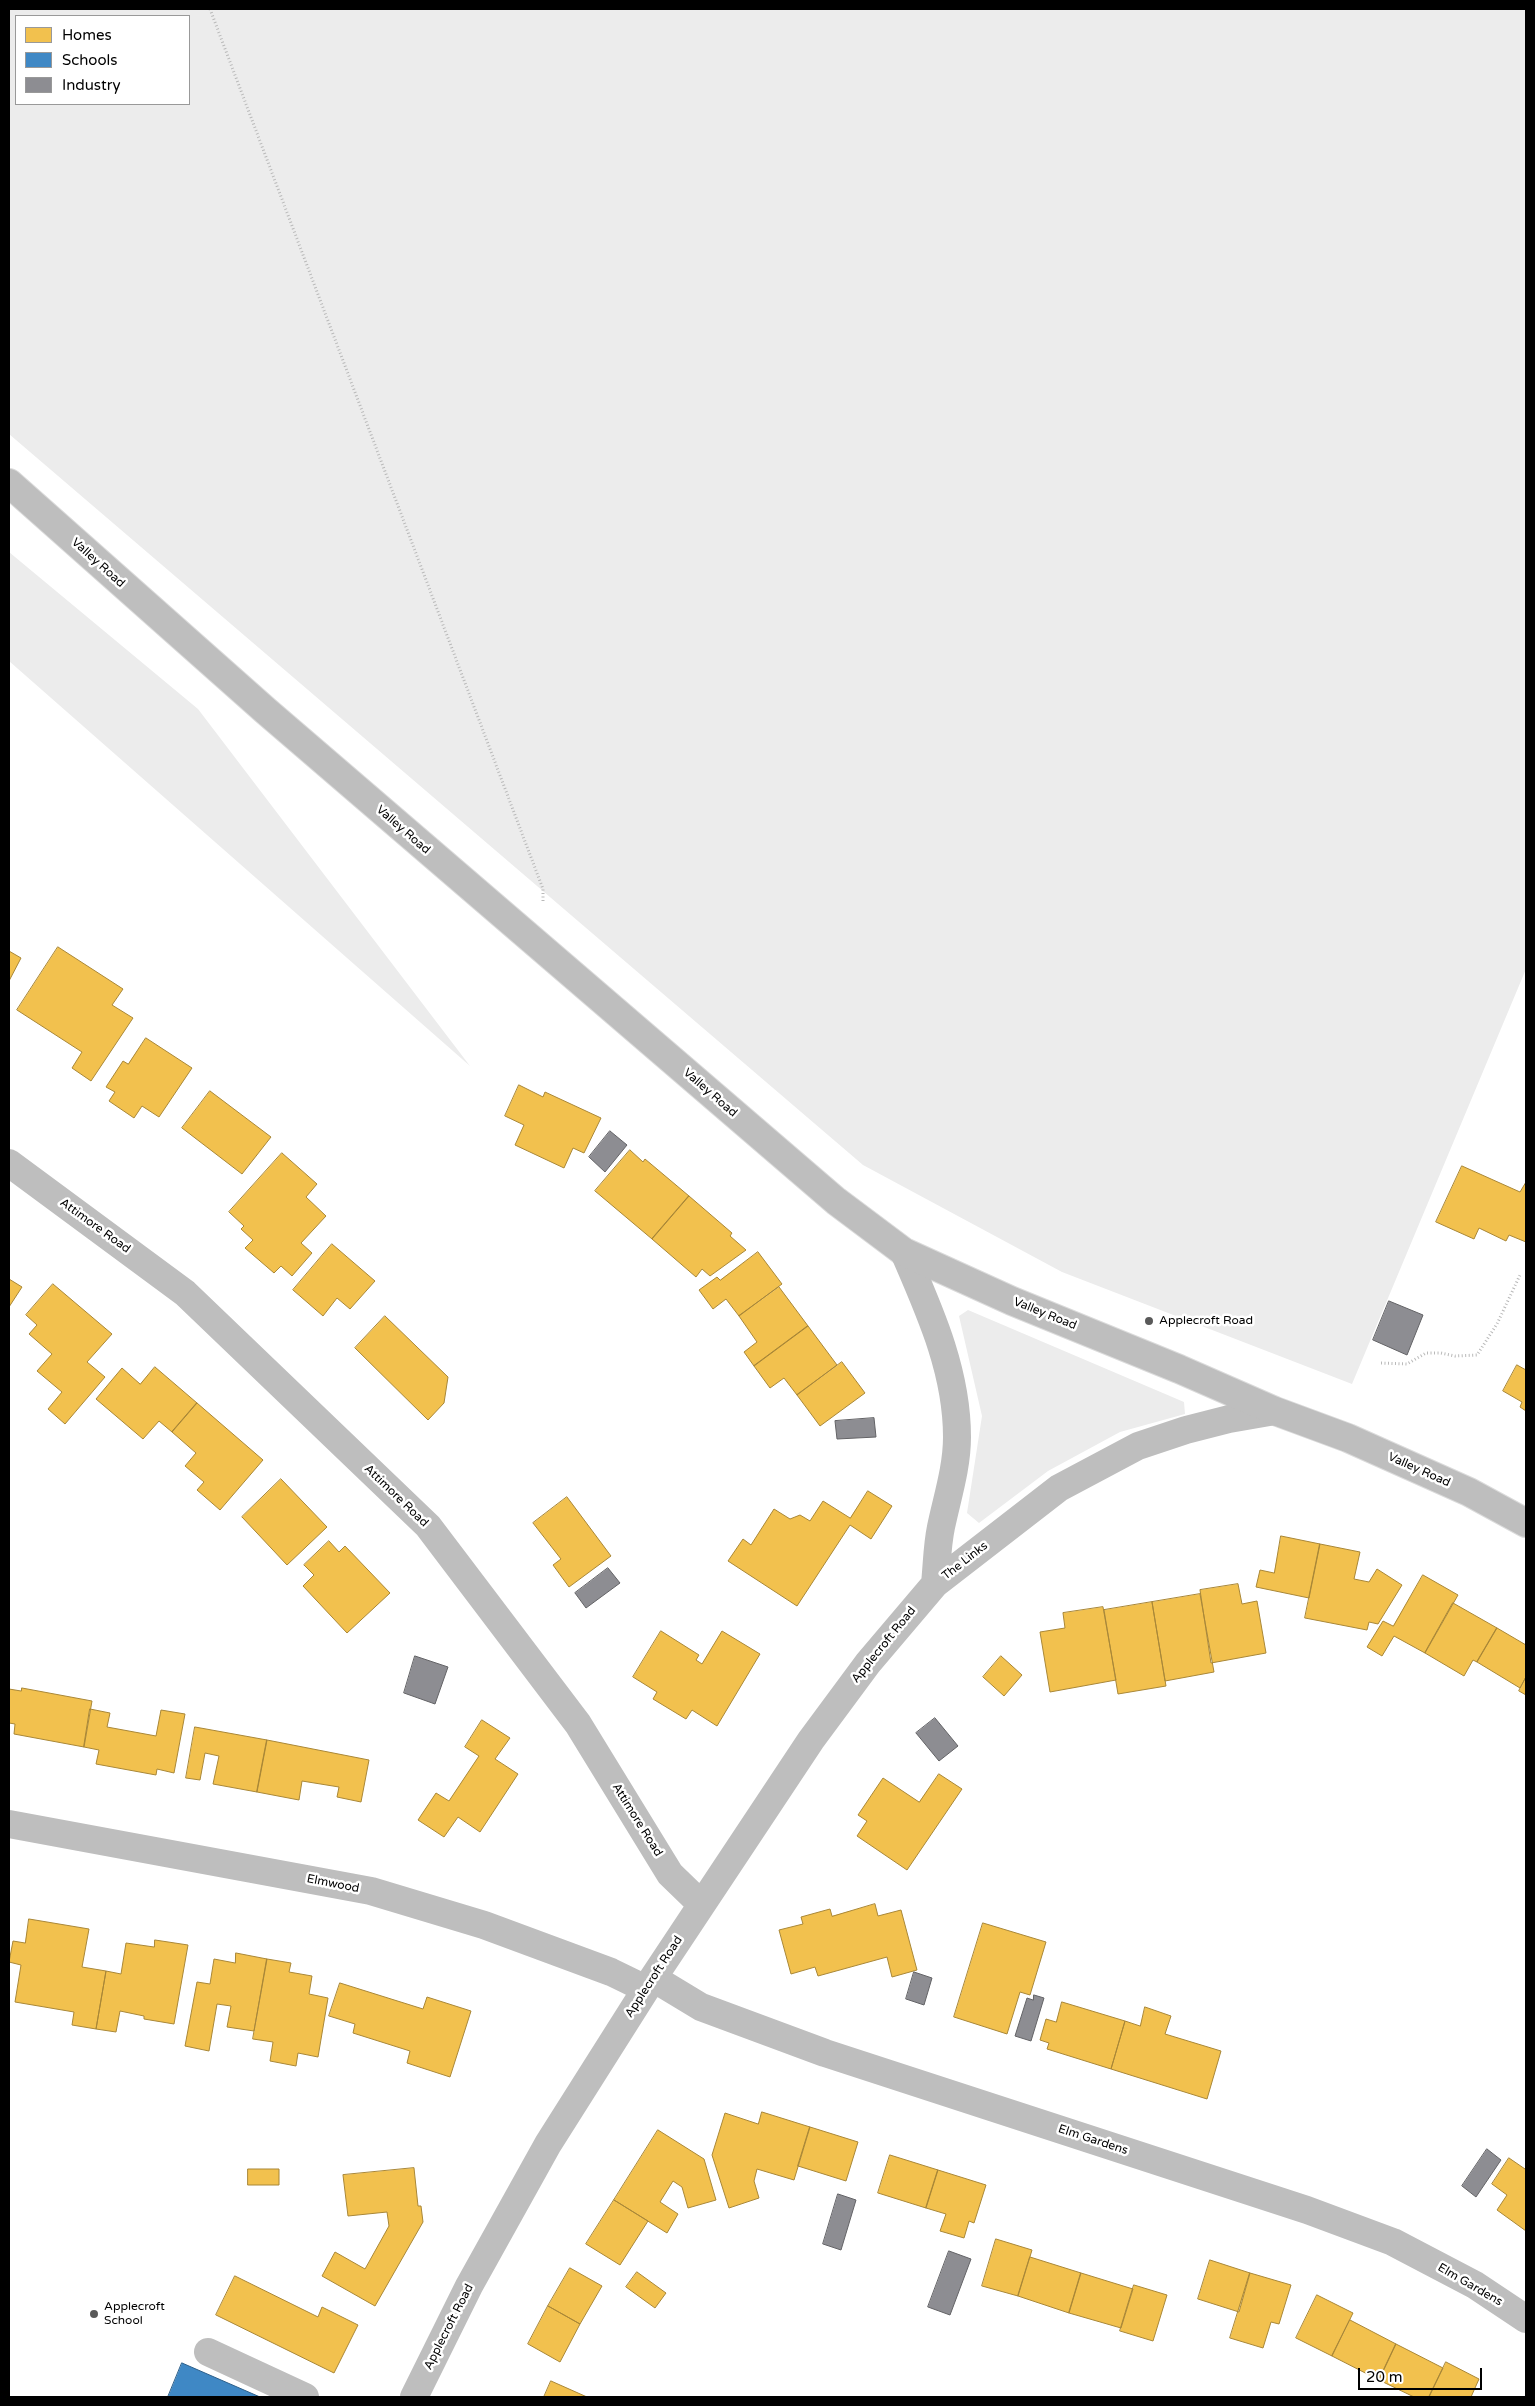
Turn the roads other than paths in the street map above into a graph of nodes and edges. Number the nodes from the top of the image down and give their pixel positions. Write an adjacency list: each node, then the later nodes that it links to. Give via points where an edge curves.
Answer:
1 (9, 483): 3 (street, Valley Road, via 273,718 543,950 836,1201)
2 (9, 1163): 8 (street, Attimore Road, via 185,1293 428,1526 578,1724 670,1874)
3 (904, 1252): 4 (street, Valley Road); 6 (street, The Links, via 946,1356 955,1397 957,1439 940,1530)
4 (1275, 1411): 5 (street, Valley Road, via 1348,1438 1460,1488); 6 (street, The Links, via 1186,1430 1138,1446 1060,1488)
5 (1526, 1524)
6 (935, 1584): 8 (street, Applecroft Road, via 868,1663 816,1732)
7 (9, 1824): 9 (street, Elmwood, via 371,1891 484,1925)
8 (701, 1904): 9 (street, Applecroft Road)
9 (649, 1983): 10 (street, Elm Gardens, via 701,2007 825,2053 1308,2210 1393,2242 1476,2285); 13 (street, Applecroft Road, via 548,2144 469,2286)
10 (1526, 2319)
11 (208, 2352): 12 (street)
12 (305, 2397)
13 (414, 2397)

